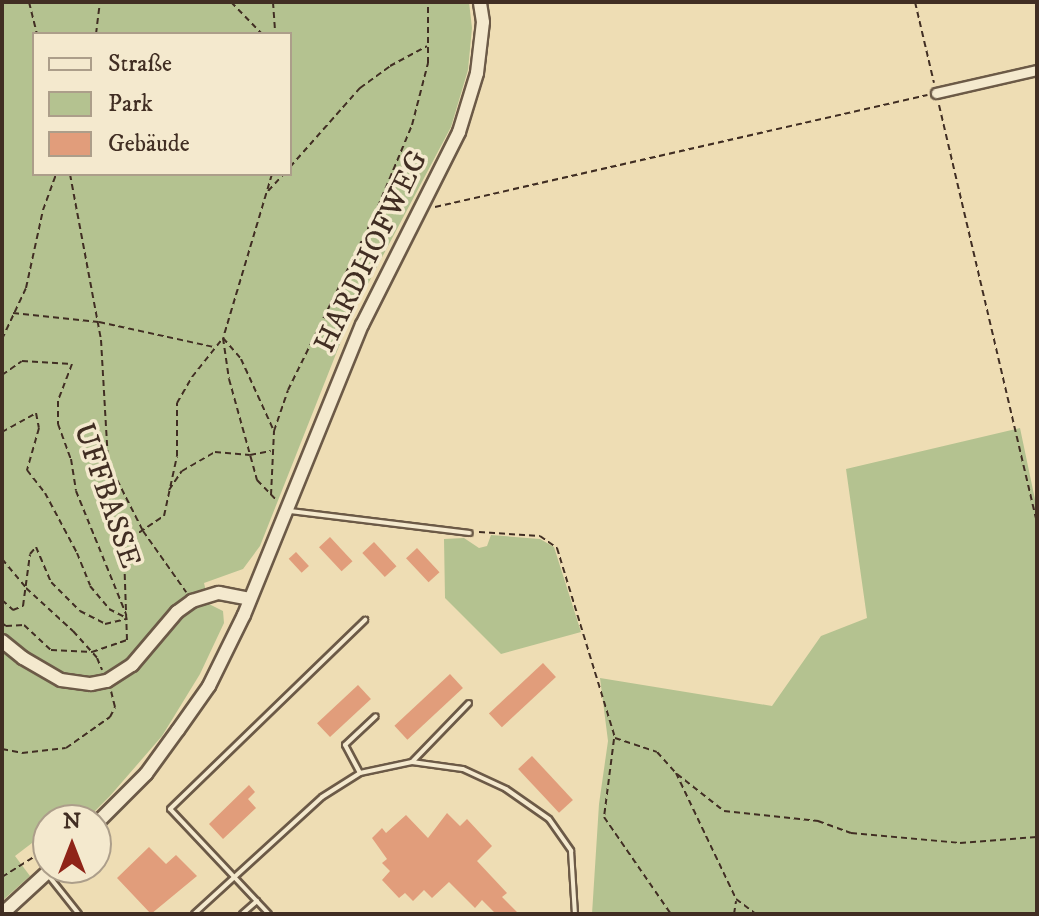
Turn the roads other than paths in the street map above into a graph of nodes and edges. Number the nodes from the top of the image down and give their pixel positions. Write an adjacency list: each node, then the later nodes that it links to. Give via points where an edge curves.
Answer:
1 (480, 2): 4 (street, HARDHOFWEG, via 477,73 459,132 362,325)
2 (1037, 70): 3 (street)
3 (936, 93)
4 (285, 515): 5 (lane); 6 (street, HARDHOFWEG)
5 (470, 533)
6 (249, 599): 8 (street, via 219,593 192,601 132,665 107,681 91,684 61,680); 13 (street, HARDHOFWEG, via 209,686 146,774)
7 (365, 620): 14 (lane, via 170,809)
8 (2, 641)
9 (469, 703): 11 (lane)
10 (376, 716): 12 (lane, via 345,745)
11 (412, 762): 12 (lane); 23 (lane, via 463,769 506,789 549,819 571,851)
12 (360, 773): 14 (lane, via 322,797)
13 (112, 808)
14 (235, 877): 17 (lane); 20 (lane)
15 (35, 884): 18 (street)
16 (58, 884): 19 (lane)
17 (257, 901): 21 (lane); 22 (lane)
18 (2, 914)
19 (79, 914)
20 (194, 914)
21 (242, 914)
22 (269, 914)
23 (575, 914)

